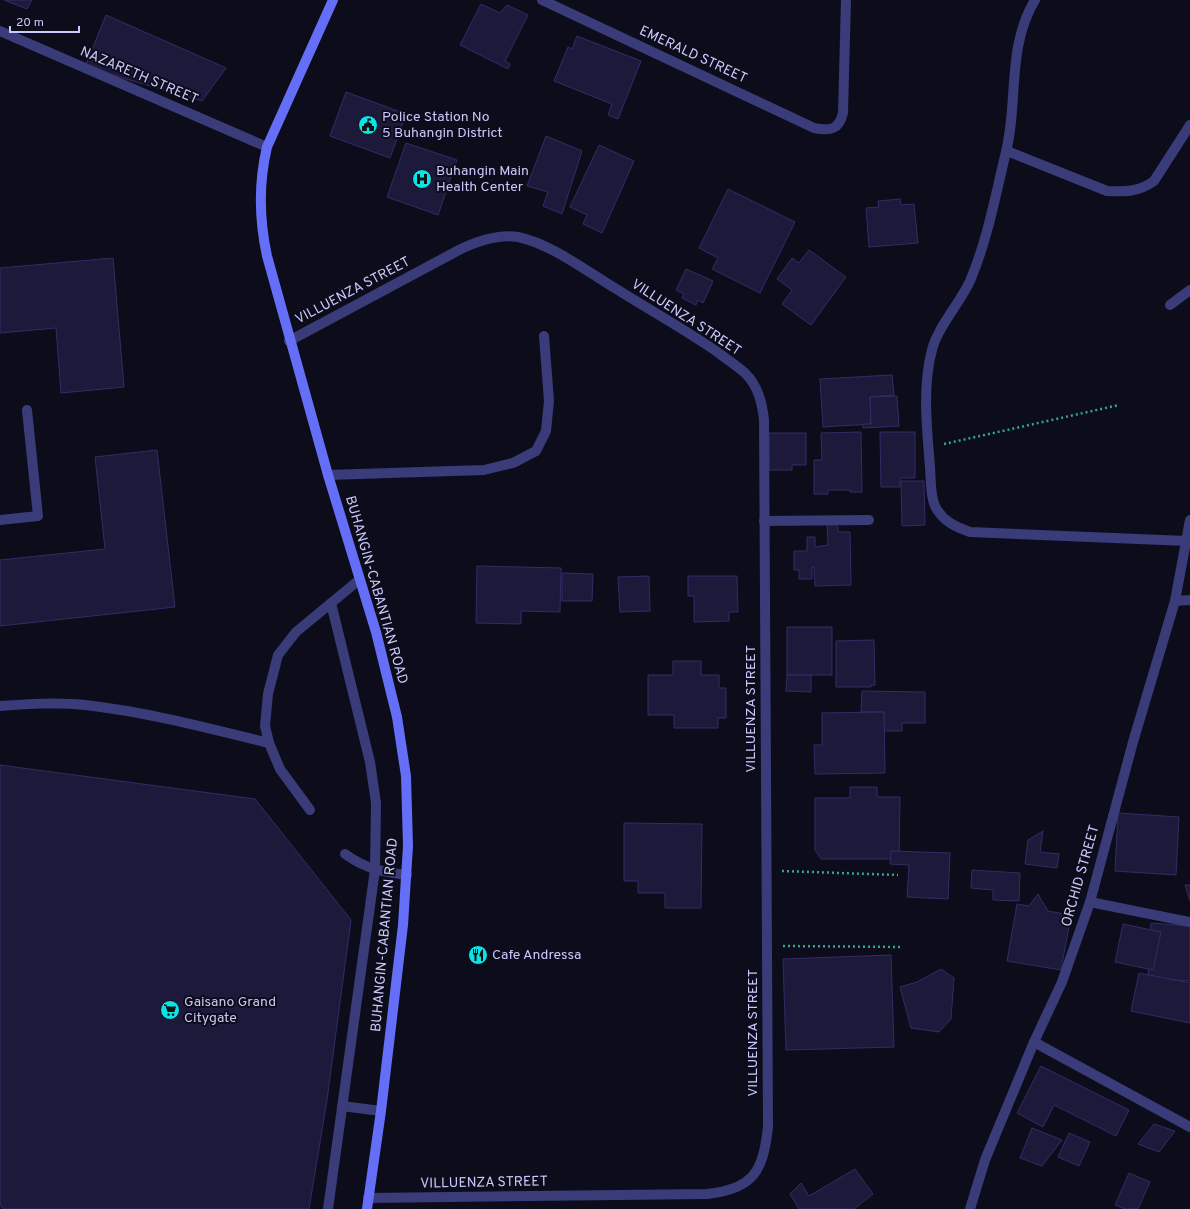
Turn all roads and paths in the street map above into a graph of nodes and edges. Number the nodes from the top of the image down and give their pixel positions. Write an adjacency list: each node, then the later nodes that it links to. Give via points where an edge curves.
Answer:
1 (333, 0): 7 (main road, BUHANGIN-CABANTIAN ROAD)
2 (542, 0): 3 (street, EMERALD STREET, via 814,128 824,130 834,128 841,122 843,113)
3 (846, 0)
4 (1035, 0): 8 (street, via 1026,14 1017,47)
5 (0, 31): 7 (street, NAZARETH STREET)
6 (1190, 125): 8 (street, via 1154,181 1147,186 1124,192 1107,191)
7 (267, 147): 12 (main road, BUHANGIN-CABANTIAN ROAD, via 260,195 261,228)
8 (1007, 151): 15 (street, via 981,253 958,304 932,347 926,385)
9 (1190, 290): 10 (street)
10 (1170, 305)
11 (544, 336): 16 (street, via 549,401 546,431 536,451 513,463 484,470)
12 (289, 341): 16 (main road, BUHANGIN-CABANTIAN ROAD); 20 (street, VILLUENZA STREET, via 476,242 518,237 538,244 703,342 745,374 757,389 762,404)
13 (1119, 405): 15 (path)
14 (27, 410): 17 (street, via 38,516)
15 (928, 447): 21 (street, via 934,505 948,522 970,532)
16 (328, 475): 22 (main road, BUHANGIN-CABANTIAN ROAD)
17 (0, 520)
18 (869, 520): 20 (street)
19 (1190, 520): 21 (street, ORCHID STREET)
20 (764, 521): 31 (street, VILLUENZA STREET)
21 (1187, 541): 24 (street, ORCHID STREET)
22 (358, 580): 25 (street); 32 (main road, BUHANGIN-CABANTIAN ROAD, via 376,632 397,717 406,776)
23 (1190, 600): 24 (street)
24 (1175, 601): 34 (street, ORCHID STREET, via 1133,742)
25 (331, 603): 27 (street, via 296,632 278,655 265,708 265,726); 30 (street, via 371,769 376,803)
26 (0, 706): 27 (street, via 84,705 188,723)
27 (269, 743): 28 (street, via 280,769)
28 (310, 810)
29 (345, 854): 30 (street, via 359,864)
30 (375, 870): 32 (street); 39 (street)
31 (766, 871): 33 (path); 36 (street, VILLUENZA STREET)
32 (407, 876): 40 (main road, BUHANGIN-CABANTIAN ROAD)
33 (898, 876)
34 (1090, 902): 35 (street); 38 (street, ORCHID STREET, via 1062,982)
35 (1190, 922)
36 (767, 946): 37 (path); 42 (street, VILLUENZA STREET, via 768,1127 765,1153 757,1171 742,1185 726,1192 707,1194)
37 (903, 947)
38 (1034, 1042): 41 (street); 45 (street, ORCHID STREET, via 985,1160)
39 (342, 1106): 40 (street); 43 (street)
40 (382, 1111): 42 (main road, BUHANGIN-CABANTIAN ROAD)
41 (1190, 1127)
42 (368, 1198): 44 (main road, BUHANGIN-CABANTIAN ROAD)
43 (328, 1209)
44 (367, 1209)
45 (970, 1209)

